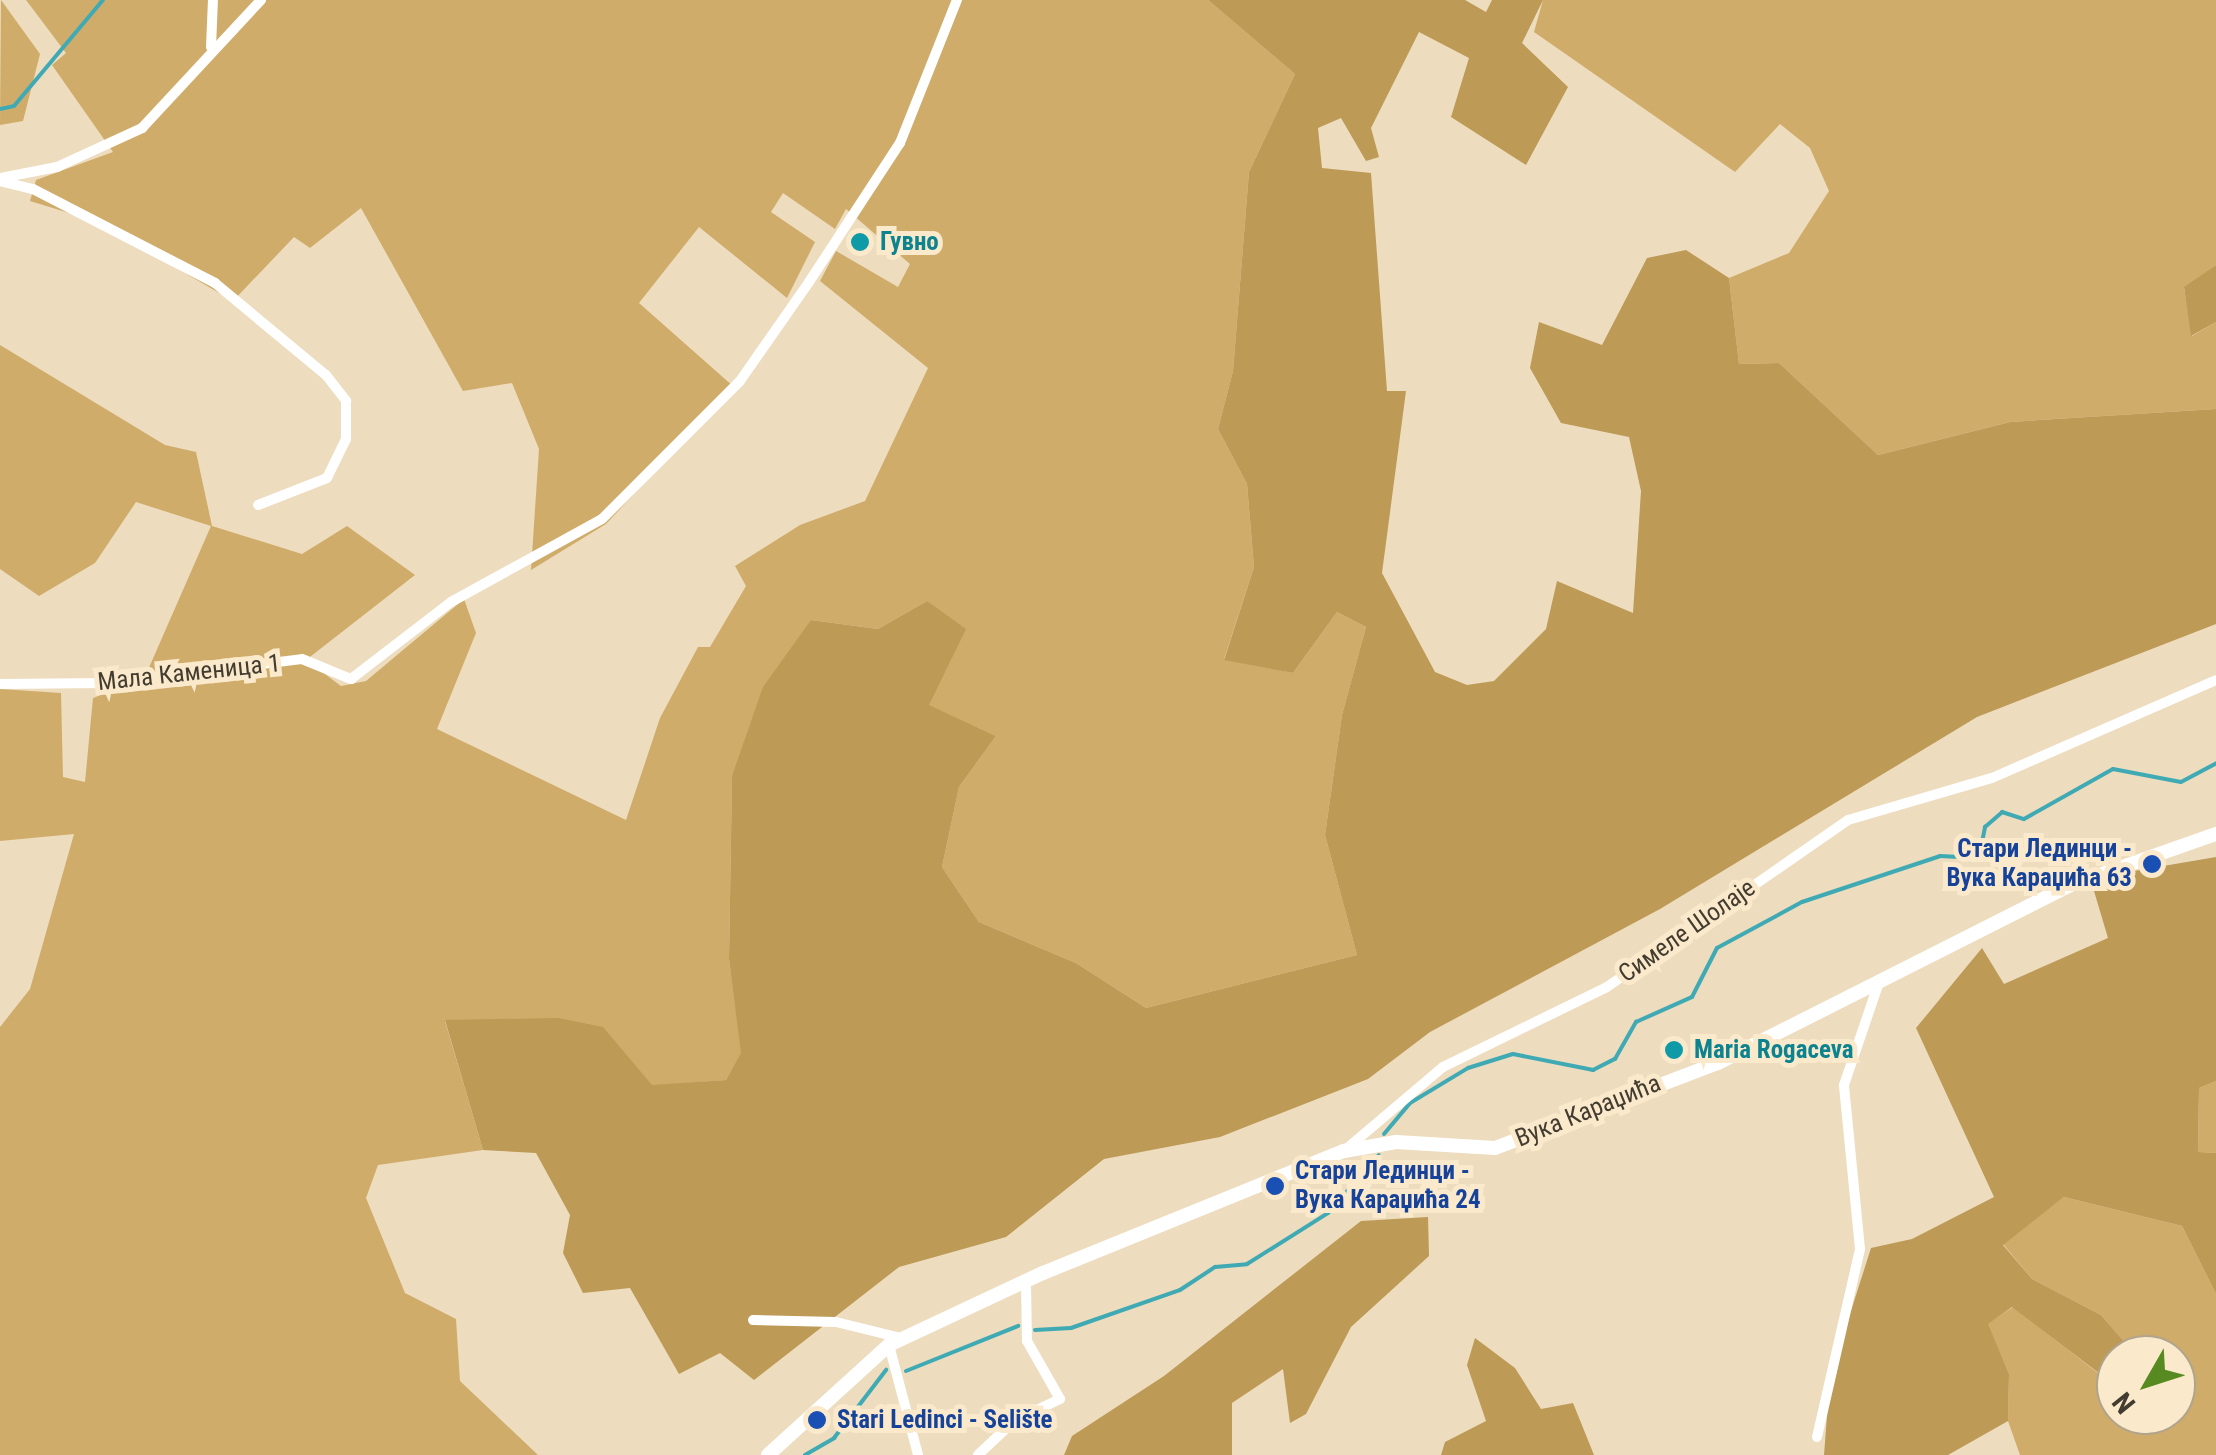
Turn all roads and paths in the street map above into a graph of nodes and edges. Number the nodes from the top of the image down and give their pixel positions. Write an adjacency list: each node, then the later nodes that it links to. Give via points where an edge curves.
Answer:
1 (213, 0): 4 (street)
2 (261, 0): 4 (street)
3 (957, 0): 8 (street, Мала Каменица 1, via 900,142 740,382 638,488 570,540 451,602 351,679 302,660 107,683)
4 (211, 47): 5 (street, via 142,128 57,166)
5 (0, 180): 6 (street, via 33,189 214,283 326,375 346,402 346,439 328,478)
6 (258, 506)
7 (2216, 680): 11 (street, Симеле Шолаје, via 1992,778 1848,820 1606,986 1443,1068)
8 (0, 684)
9 (2216, 834): 10 (street, Вука Караџића, via 2072,886)
10 (1878, 984): 11 (street, Вука Караџића, via 1718,1063 1495,1148 1396,1142); 15 (street, via 1844,1085 1860,1248)
11 (1344, 1151): 12 (street, Вука Караџића)
12 (1026, 1281): 14 (street, Вука Караџића); 18 (street, via 1027,1341 1060,1399 1014,1421)
13 (753, 1320): 14 (street, via 836,1322)
14 (895, 1341): 16 (street, Вука Караџића); 17 (street)
15 (1817, 1437)
16 (768, 1455)
17 (918, 1455)
18 (978, 1455)

